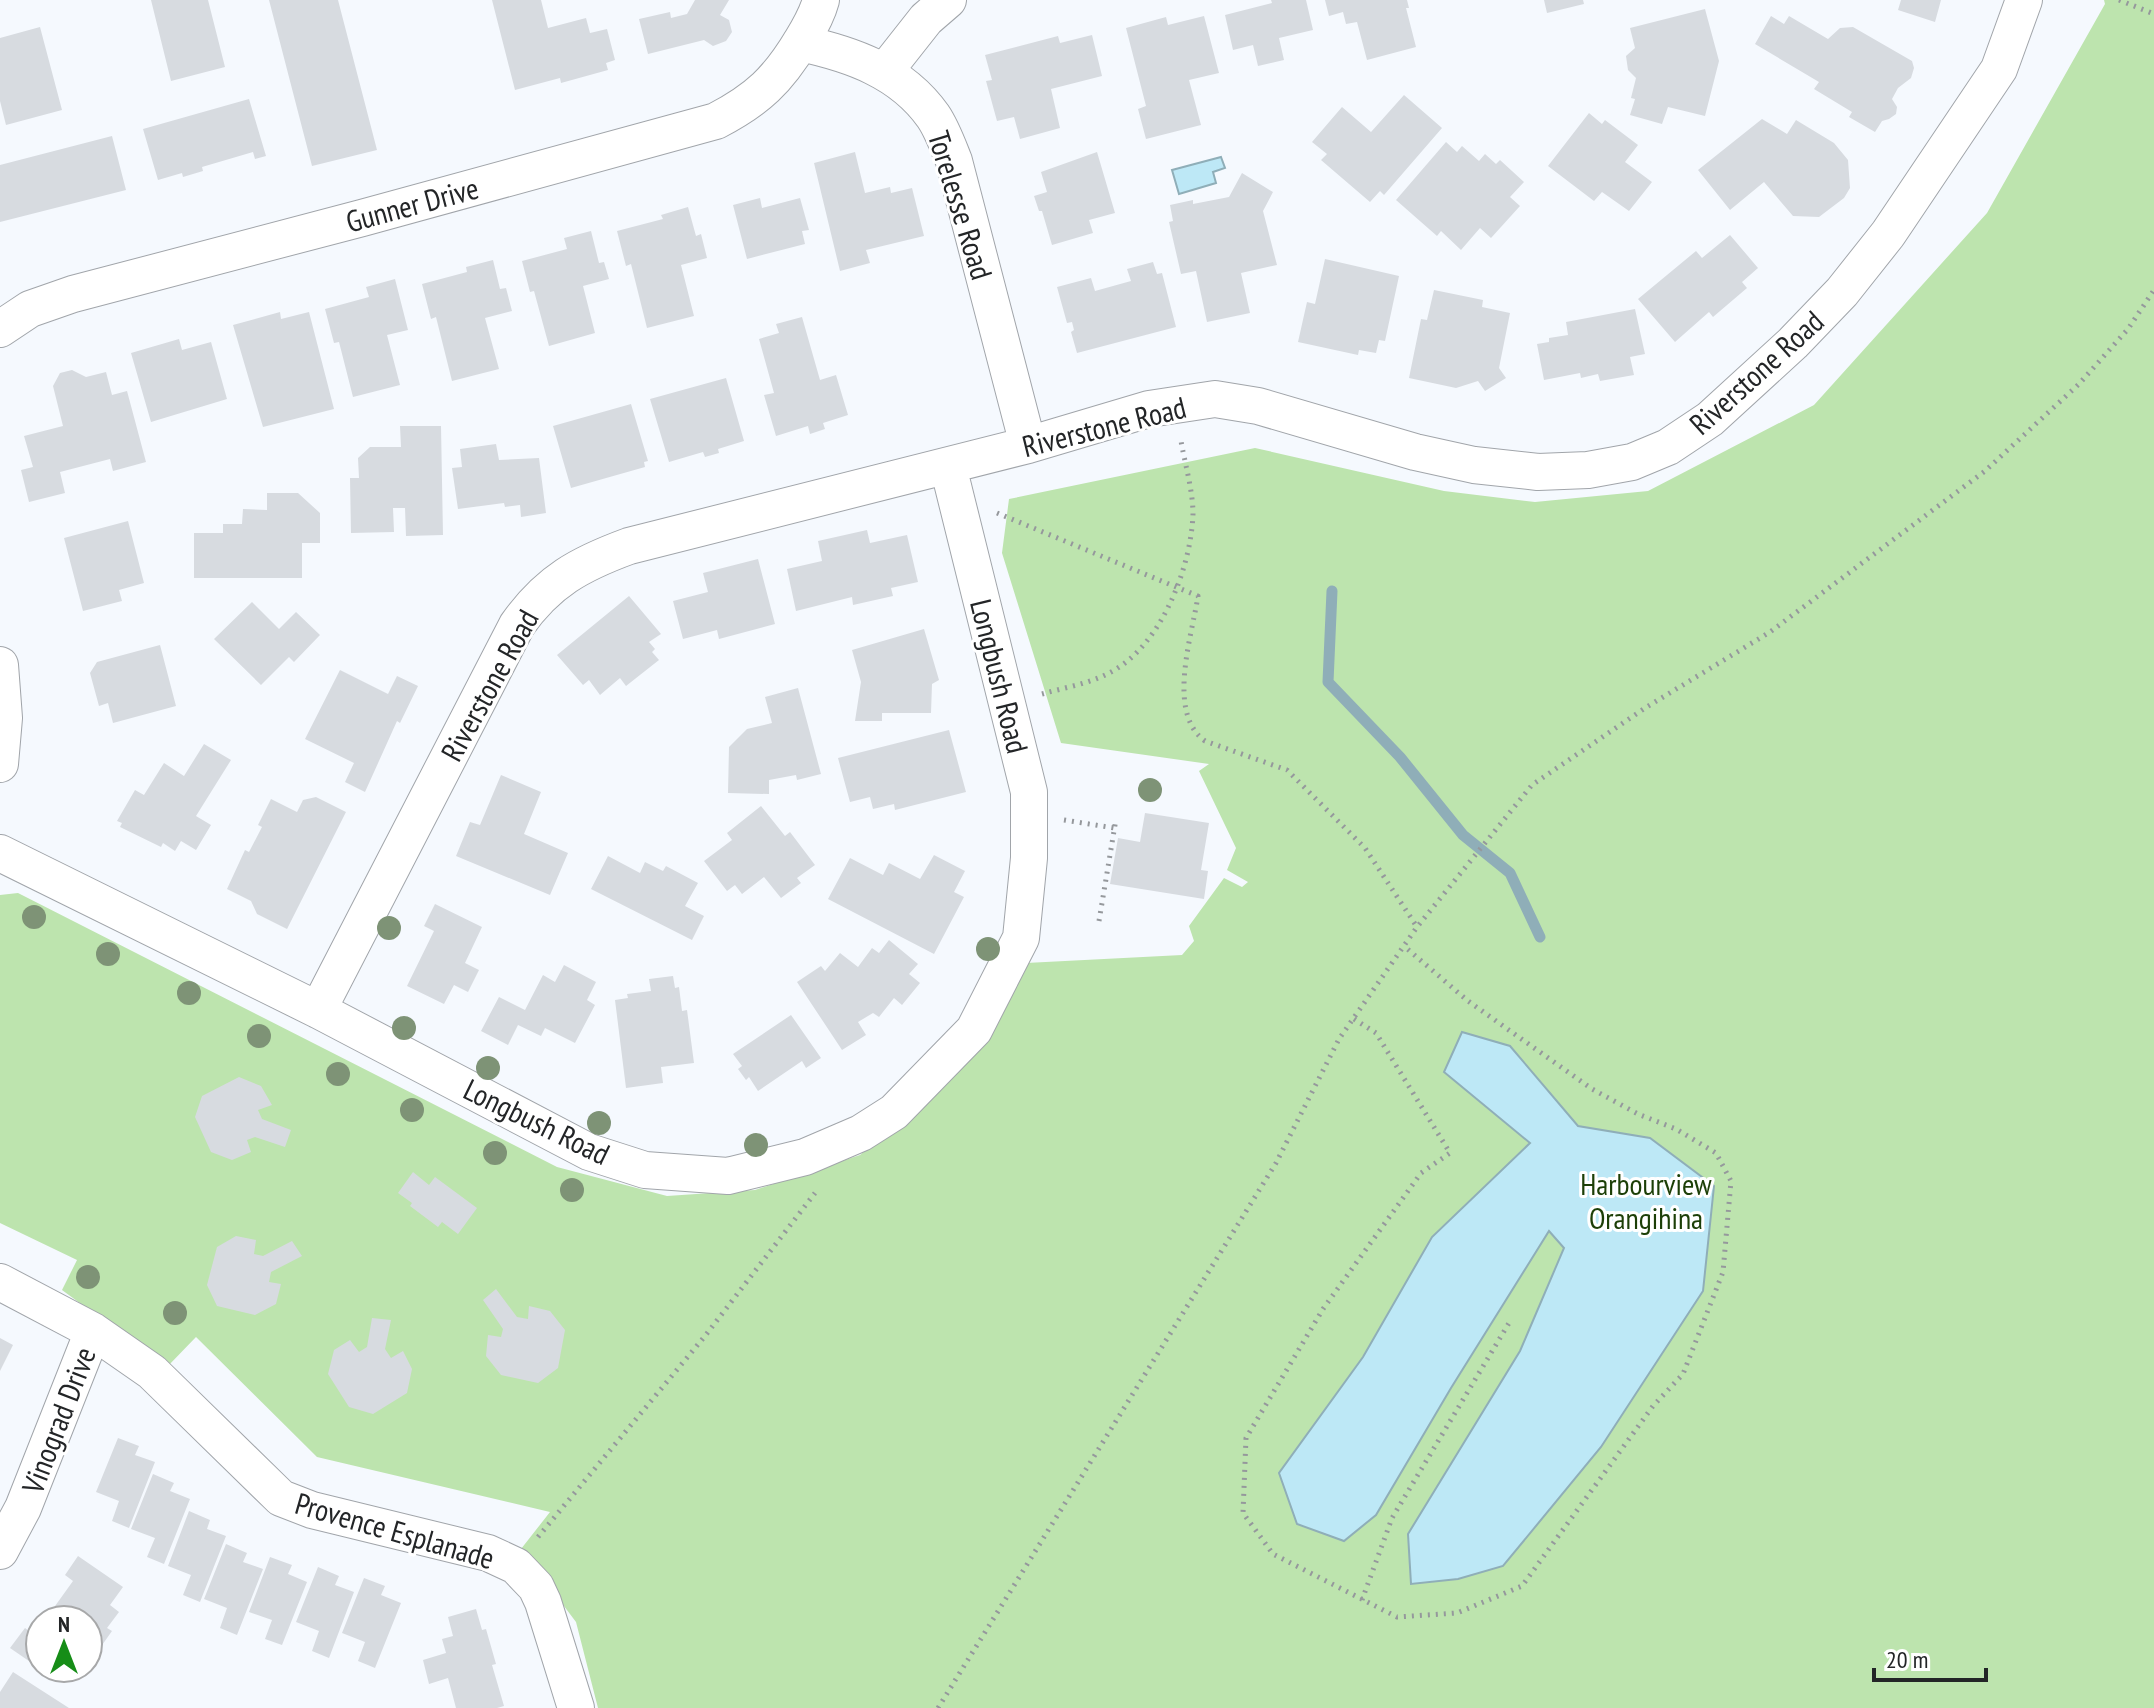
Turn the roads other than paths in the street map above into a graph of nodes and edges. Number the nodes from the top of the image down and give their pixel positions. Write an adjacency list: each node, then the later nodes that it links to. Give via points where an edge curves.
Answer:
1 (794, 0): 5 (street)
2 (821, 0): 5 (street, Gunner Drive)
3 (948, 0): 6 (street)
4 (2024, 0): 8 (street, Riverstone Road, via 1999,69 1888,234 1842,292 1710,419 1668,447 1632,462 1538,472 1415,452 1258,406 1215,399 1149,409)
5 (800, 43): 6 (street, Torelesse Road, via 856,57); 7 (street, Gunner Drive, via 759,95 716,121 73,294 30,309)
6 (885, 71): 8 (street, Torelesse Road, via 932,115 954,161)
7 (0, 329)
8 (1028, 445): 9 (street, Riverstone Road)
9 (948, 466): 13 (street, Riverstone Road, via 629,546 593,559 534,601); 13 (street, Longbush Road, via 1029,792 1029,858 1021,938 974,1030 894,1112 805,1157 728,1176 645,1170 589,1152)
10 (0, 665): 11 (street)
11 (0, 764)
12 (0, 853): 13 (street, Longbush Road)
13 (318, 1010)
14 (0, 1282): 15 (street, Provence Esplanade)
15 (93, 1331): 16 (street, Vinograd Drive, via 23,1508); 17 (street, Provence Esplanade, via 152,1372 281,1498 488,1553 516,1566 543,1602)
16 (0, 1551)
17 (576, 1708)

